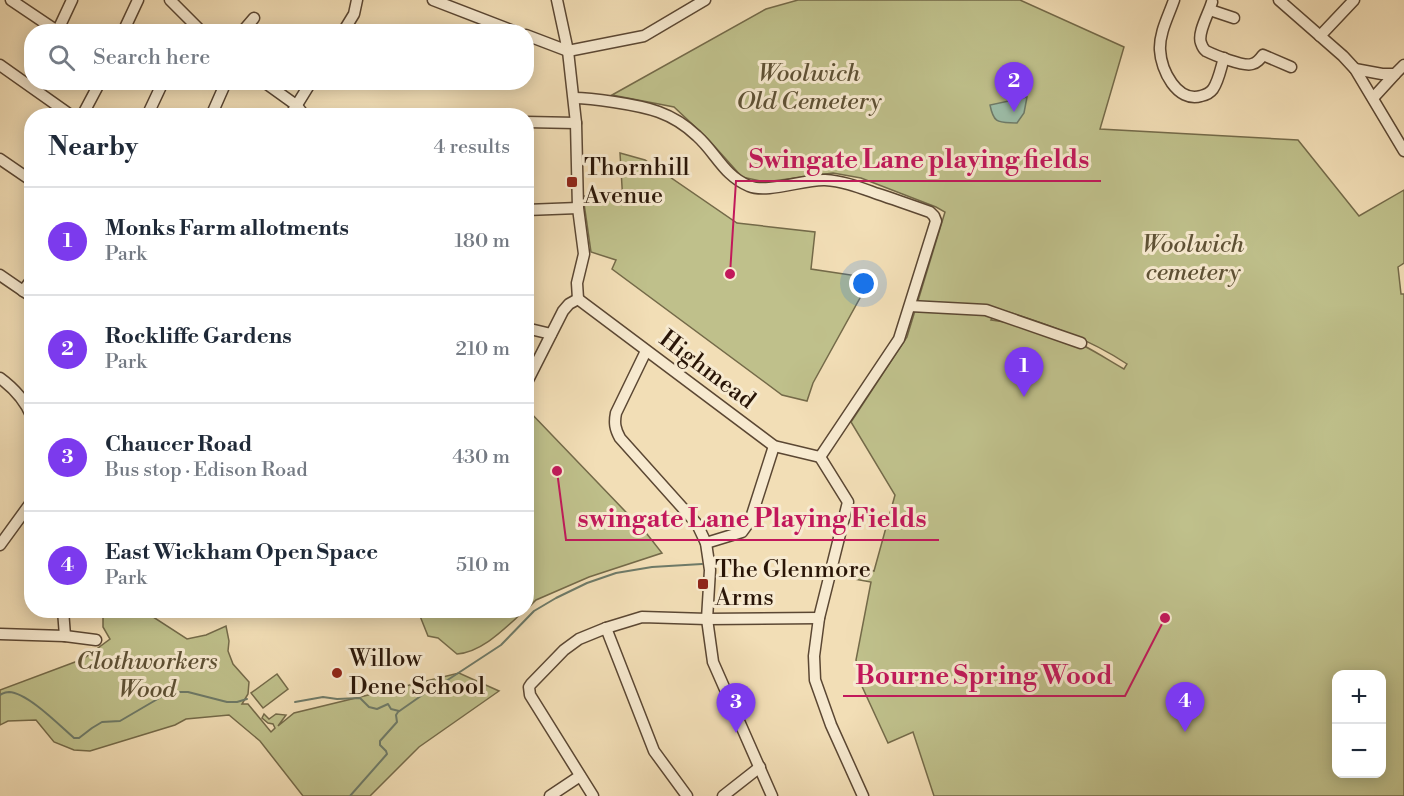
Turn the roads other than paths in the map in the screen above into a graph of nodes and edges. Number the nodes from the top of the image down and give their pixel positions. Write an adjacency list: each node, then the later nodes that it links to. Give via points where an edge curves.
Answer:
1 (10, 0): 14 (street)
2 (72, 0): 15 (street)
3 (138, 0): 16 (street)
4 (170, 0): 17 (street)
5 (357, 0): 19 (street)
6 (433, 0): 20 (street)
7 (558, 0): 23 (street)
8 (705, 0): 23 (street, via 644,36)
9 (1174, 0): 24 (street, via 1160,50 1170,81 1188,96 1206,95)
10 (1279, 0): 21 (street)
11 (1354, 0): 21 (street)
12 (254, 18): 18 (street)
13 (1234, 18): 24 (street, via 1211,6 1200,35 1202,47)
14 (46, 24)
15 (60, 24)
16 (127, 24)
17 (189, 24)
18 (249, 24)
19 (348, 24)
20 (495, 24)
21 (1320, 36): 28 (street)
22 (534, 38): 23 (street)
23 (568, 51): 37 (street)
24 (1224, 58): 27 (street, via 1248,65 1263,55)
25 (0, 65): 30 (street)
26 (1404, 65): 29 (street)
27 (1291, 67)
28 (1355, 69): 29 (street); 38 (street)
29 (1395, 74): 38 (street)
30 (24, 79)
31 (40, 90): 39 (street)
32 (96, 90): 40 (street)
33 (159, 90): 41 (street)
34 (222, 90): 42 (street)
35 (272, 90): 43 (street)
36 (306, 90): 44 (street)
37 (573, 98): 46 (street); 55 (street, via 648,107 672,117 698,136 736,180 752,188 825,180 850,184 930,213 936,221)
38 (1372, 98): 47 (street)
39 (62, 108)
40 (86, 108)
41 (151, 108)
42 (215, 108)
43 (291, 108)
44 (294, 108)
45 (534, 122): 46 (street)
46 (576, 123): 50 (street)
47 (1404, 151)
48 (0, 159): 49 (street)
49 (24, 176)
50 (578, 208): 51 (street); 54 (street, via 584,254 577,283)
51 (534, 210)
52 (0, 275): 53 (street)
53 (24, 292)
54 (578, 299): 57 (street, via 563,311); 59 (street, Highmead)
55 (910, 306): 58 (street, via 986,310); 64 (street, via 899,339)
56 (534, 330): 57 (street)
57 (551, 334): 60 (street)
58 (1081, 343)
59 (646, 351): 63 (street, Highmead); 66 (street, via 616,413 615,430 697,524)
60 (534, 368)
61 (0, 378): 62 (street)
62 (24, 402)
63 (774, 446): 64 (street, Highmead); 66 (street, via 750,521 742,532)
64 (820, 456): 69 (street, via 848,502)
65 (24, 512): 67 (street)
66 (706, 543): 70 (street, via 710,570)
67 (0, 545)
68 (64, 618): 73 (street)
69 (819, 618): 70 (street); 82 (street, via 815,680)
70 (706, 619): 71 (street, via 642,617); 75 (street, via 713,662)
71 (606, 628): 76 (street, via 564,650 529,687 530,695); 79 (street, via 654,751)
72 (0, 634): 73 (street)
73 (65, 636): 74 (street)
74 (96, 640)
75 (760, 768): 80 (street); 81 (street)
76 (580, 776): 77 (street); 78 (street)
77 (550, 796)
78 (593, 796)
79 (687, 796)
80 (723, 796)
81 (772, 796)
82 (863, 796)

